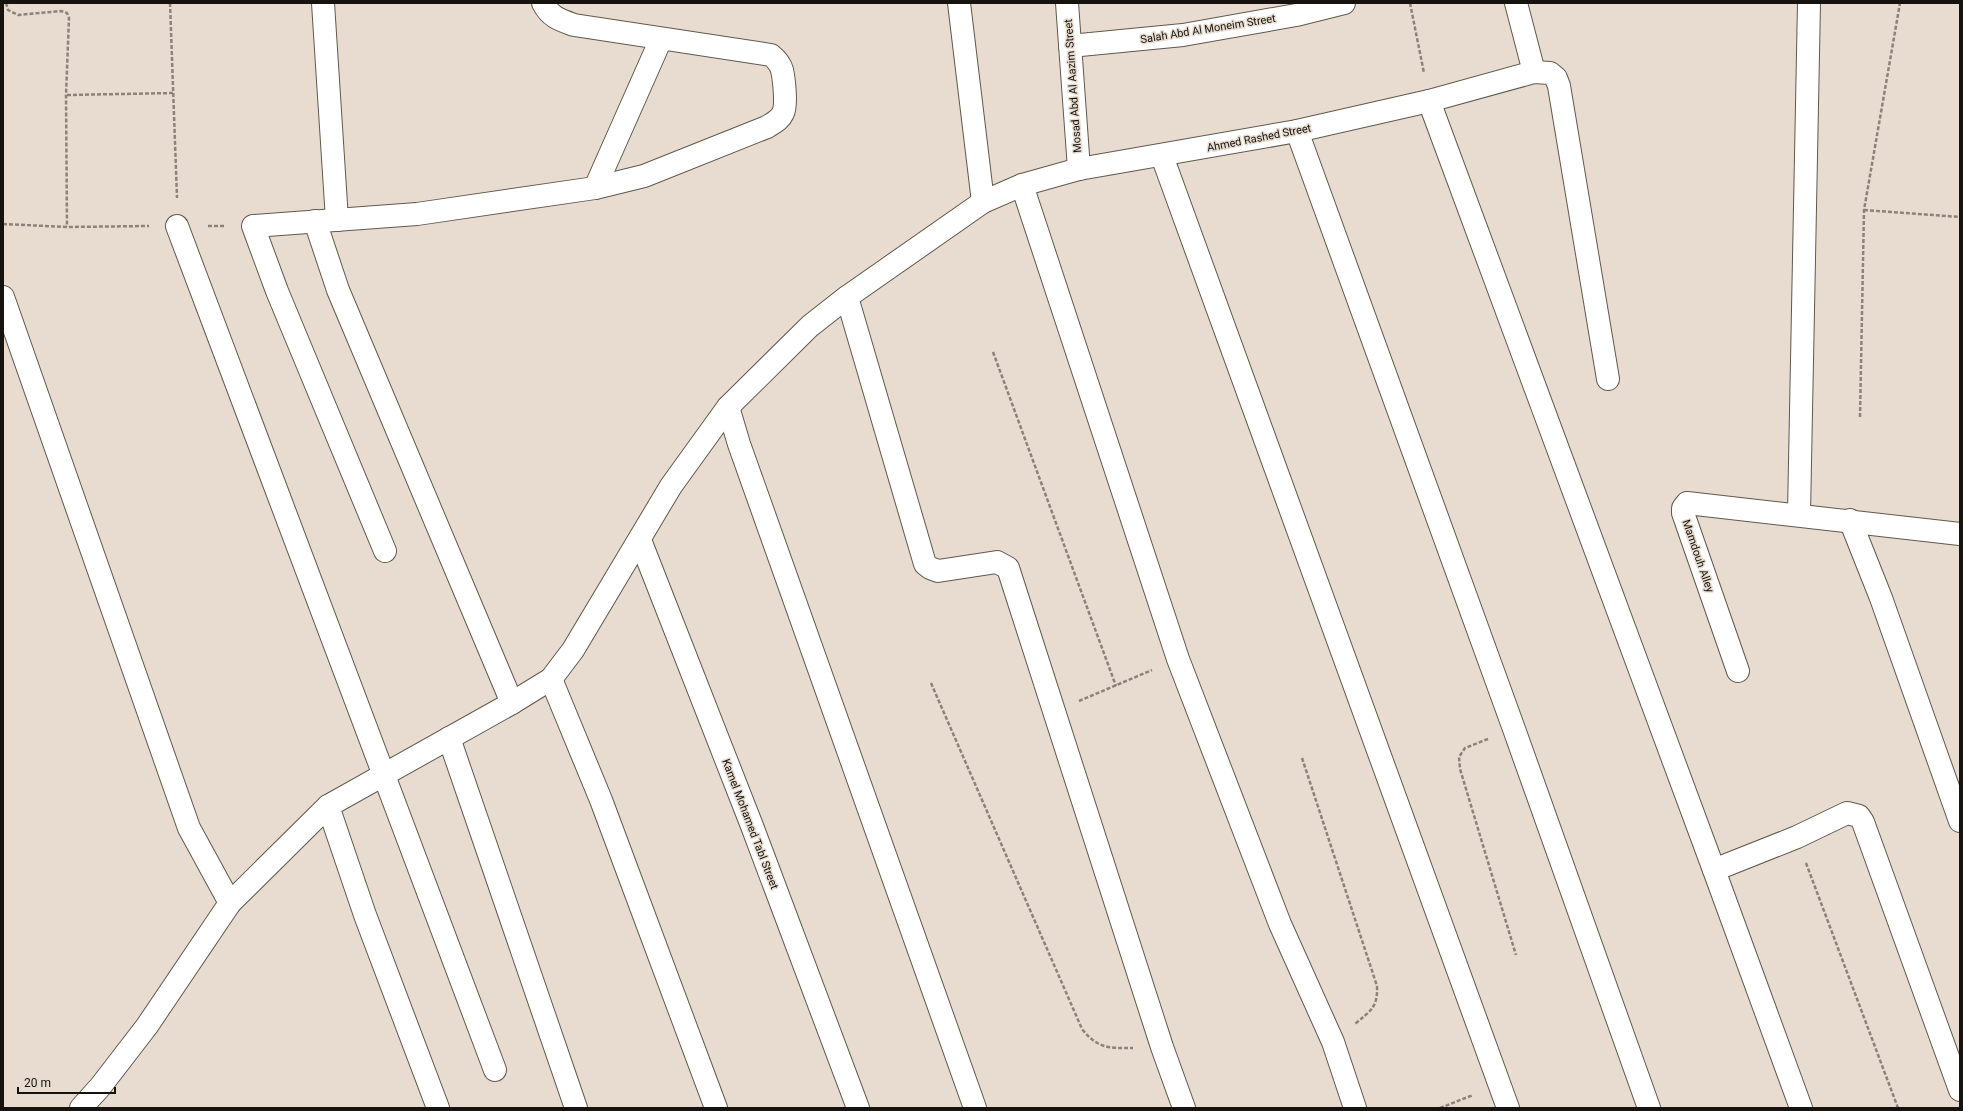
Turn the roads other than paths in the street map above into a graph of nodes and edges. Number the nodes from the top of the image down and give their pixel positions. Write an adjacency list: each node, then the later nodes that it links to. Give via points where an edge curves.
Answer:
1 (323, 3): 18 (street)
2 (544, 3): 8 (street, via 555,18 574,25)
3 (959, 3): 17 (street)
4 (1067, 3): 9 (street, Mosad Abd Al Aazim Street)
5 (1344, 3): 9 (street, Salah Abd Al Moneim Street, via 1296,15 1183,35)
6 (1516, 3): 10 (street)
7 (1809, 3): 25 (street)
8 (661, 39): 16 (street); 16 (street, via 771,55 782,69 785,106 783,114 767,127 651,173)
9 (1070, 46): 14 (street, Mosad Abd Al Aazim Street)
10 (1534, 72): 11 (street, Ahmed Rashed Street); 23 (street, via 1550,73 1556,78 1559,86)
11 (1429, 101): 12 (street, Ahmed Rashed Street); 37 (street)
12 (1297, 131): 13 (street, Ahmed Rashed Street); 50 (street)
13 (1162, 156): 14 (street, Ahmed Rashed Street); 49 (street)
14 (1079, 169): 15 (street, Ahmed Rashed Street)
15 (1022, 186): 17 (street, Ahmed Rashed Street); 48 (street, via 1178,659 1280,924 1333,1042)
16 (595, 188): 18 (street, via 417,214)
17 (984, 202): 22 (street, Ahmed Rashed Street)
18 (337, 220): 19 (street)
19 (315, 221): 29 (street, via 253,226 277,291); 32 (street, via 338,290)
20 (177, 226): 34 (street)
21 (3, 297): 38 (street, via 189,828)
22 (847, 297): 24 (street, Ahmed Rashed Street, via 810,326); 47 (street, via 925,564 938,571 997,562 1008,568 1162,1047)
23 (1608, 379)
24 (728, 408): 28 (street, Ahmed Rashed Street, via 671,486); 46 (street, via 741,451)
25 (1799, 514): 26 (street); 30 (street, Mamdouh Alley, via 1692,503 1686,503 1683,508)
26 (1850, 520): 27 (street); 36 (street, via 1881,598)
27 (1960, 534)
28 (640, 540): 31 (street, Ahmed Rashed Street, via 573,650); 45 (street, Kamel Mohamed Tabl Street, via 752,826)
29 (385, 551)
30 (1738, 671)
31 (551, 679): 32 (street); 44 (street, via 604,808)
32 (512, 703): 33 (street)
33 (448, 738): 34 (street); 43 (street)
34 (384, 773): 35 (street); 39 (street)
35 (328, 806): 38 (street); 42 (street, via 365,915)
36 (1960, 818)
37 (1714, 870): 40 (street, via 1847,814 1859,816); 51 (street)
38 (230, 903): 41 (street, via 147,1026)
39 (495, 1070)
40 (1960, 1090)
41 (81, 1108)
42 (438, 1108)
43 (576, 1108)
44 (716, 1108)
45 (858, 1108)
46 (975, 1108)
47 (1184, 1108)
48 (1355, 1108)
49 (1508, 1108)
50 (1649, 1108)
51 (1800, 1108)

